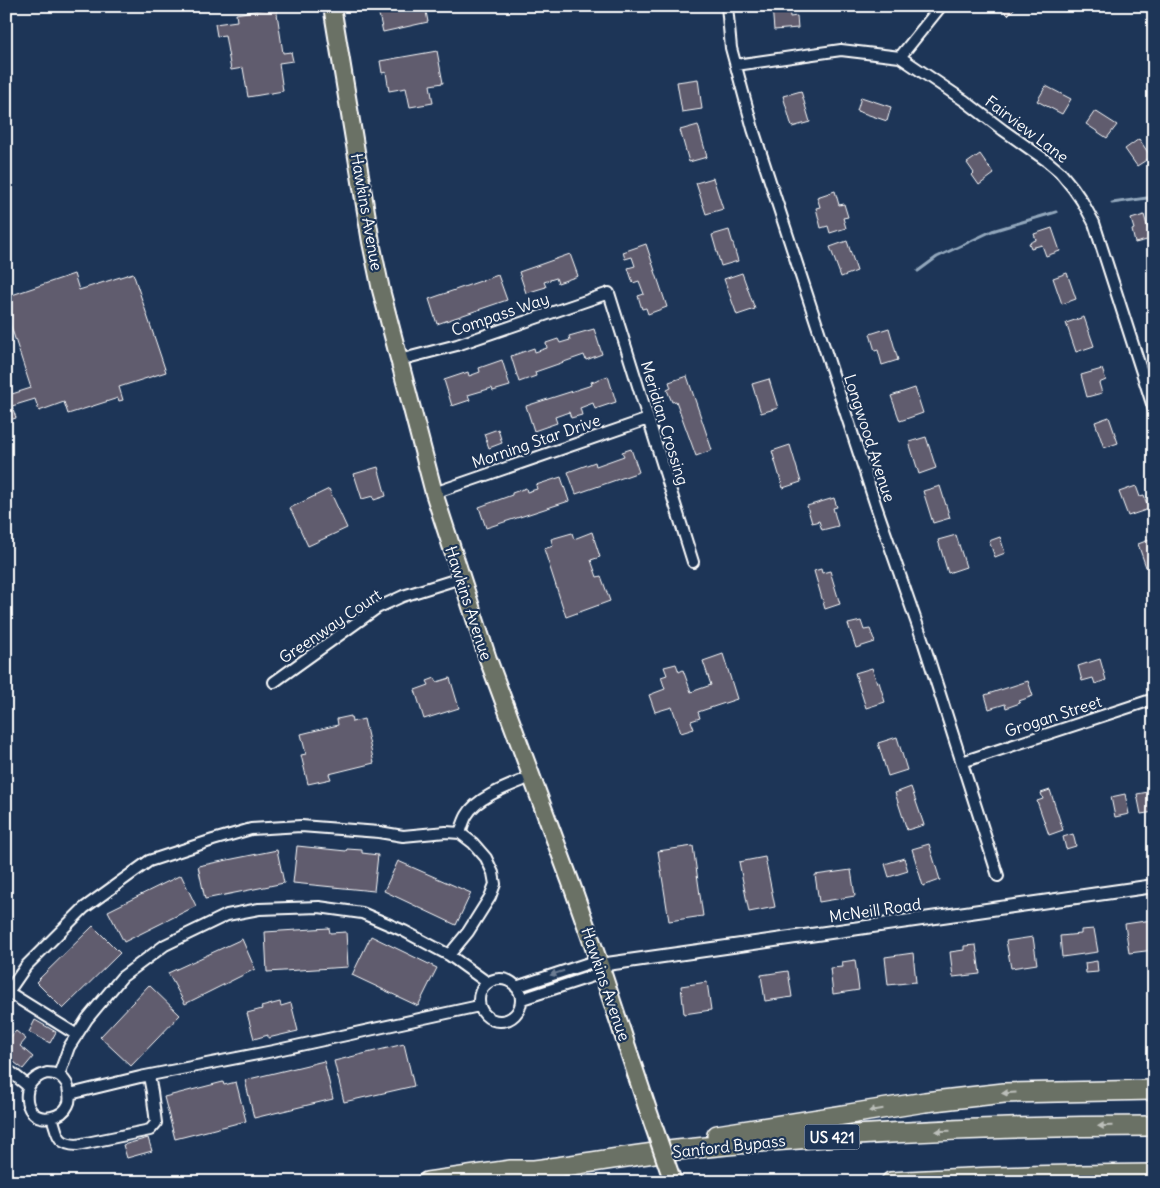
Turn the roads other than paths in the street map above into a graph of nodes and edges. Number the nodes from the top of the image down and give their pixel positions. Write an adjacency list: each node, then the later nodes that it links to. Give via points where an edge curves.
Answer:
1 (332, 6): 7 (main road, Hawkins Avenue, via 371,242)
2 (727, 6): 5 (street, Longwood Avenue)
3 (941, 6): 4 (street)
4 (900, 57): 5 (street, Fairview Lane, via 841,50); 8 (street, Fairview Lane, via 1047,160 1078,194 1094,223)
5 (736, 65): 15 (street, Longwood Avenue, via 753,129)
6 (609, 293): 7 (street, Compass Way, via 457,345); 9 (street, Meridian Crossing)
7 (399, 360): 10 (main road, Hawkins Avenue)
8 (1154, 410)
9 (648, 419): 10 (street, Morning Star Drive); 11 (street, Meridian Crossing)
10 (434, 492): 12 (main road, Hawkins Avenue)
11 (693, 562)
12 (461, 578): 13 (street, Greenway Court, via 377,608); 16 (main road, Hawkins Avenue)
13 (274, 682)
14 (1154, 699): 15 (street, Grogan Street)
15 (962, 762): 18 (street, Longwood Avenue)
16 (531, 777): 17 (street, via 478,803 468,814); 21 (main road, Hawkins Avenue)
17 (460, 833): 20 (street, via 486,858 495,884 468,932); 24 (street, via 402,836 302,826 251,829 149,861 84,908 26,966)
18 (998, 876)
19 (1154, 886): 21 (street, McNeill Road)
20 (449, 954): 22 (street); 27 (street, via 362,913 319,907 259,909 227,915 165,945 122,977)
21 (600, 966): 23 (street, one-way to 23); 25 (street); 39 (main road, Hawkins Avenue, bridge)
22 (488, 982): 23 (street, via 502,979); 26 (street, via 479,994)
23 (516, 986): 25 (street)
24 (7, 994): 27 (street)
25 (522, 999): 26 (street, via 514,1017 502,1022 489,1019)
26 (479, 1006): 30 (street)
27 (77, 1036): 29 (street)
28 (6, 1070): 31 (street)
29 (59, 1075): 31 (street, via 47,1073 35,1078); 33 (street, via 67,1083)
30 (149, 1076): 33 (street); 34 (street, via 156,1123 150,1130 77,1145 67,1144 60,1139)
31 (28, 1086): 34 (street, via 26,1099 29,1108 36,1116)
32 (1154, 1090): 36 (highway, one-way to 36, via 1004,1093 925,1102 537,1161)
33 (70, 1094): 34 (street, via 69,1104 63,1112)
34 (52, 1117)
35 (1154, 1126): 36 (highway, Sanford Bypass / US 421, one-way to 36, via 900,1132 777,1141)
36 (511, 1170): 38 (highway, Sanford Bypass / US 421)
37 (1154, 1174): 40 (highway)
38 (427, 1182)
39 (673, 1182)
40 (891, 1182)

